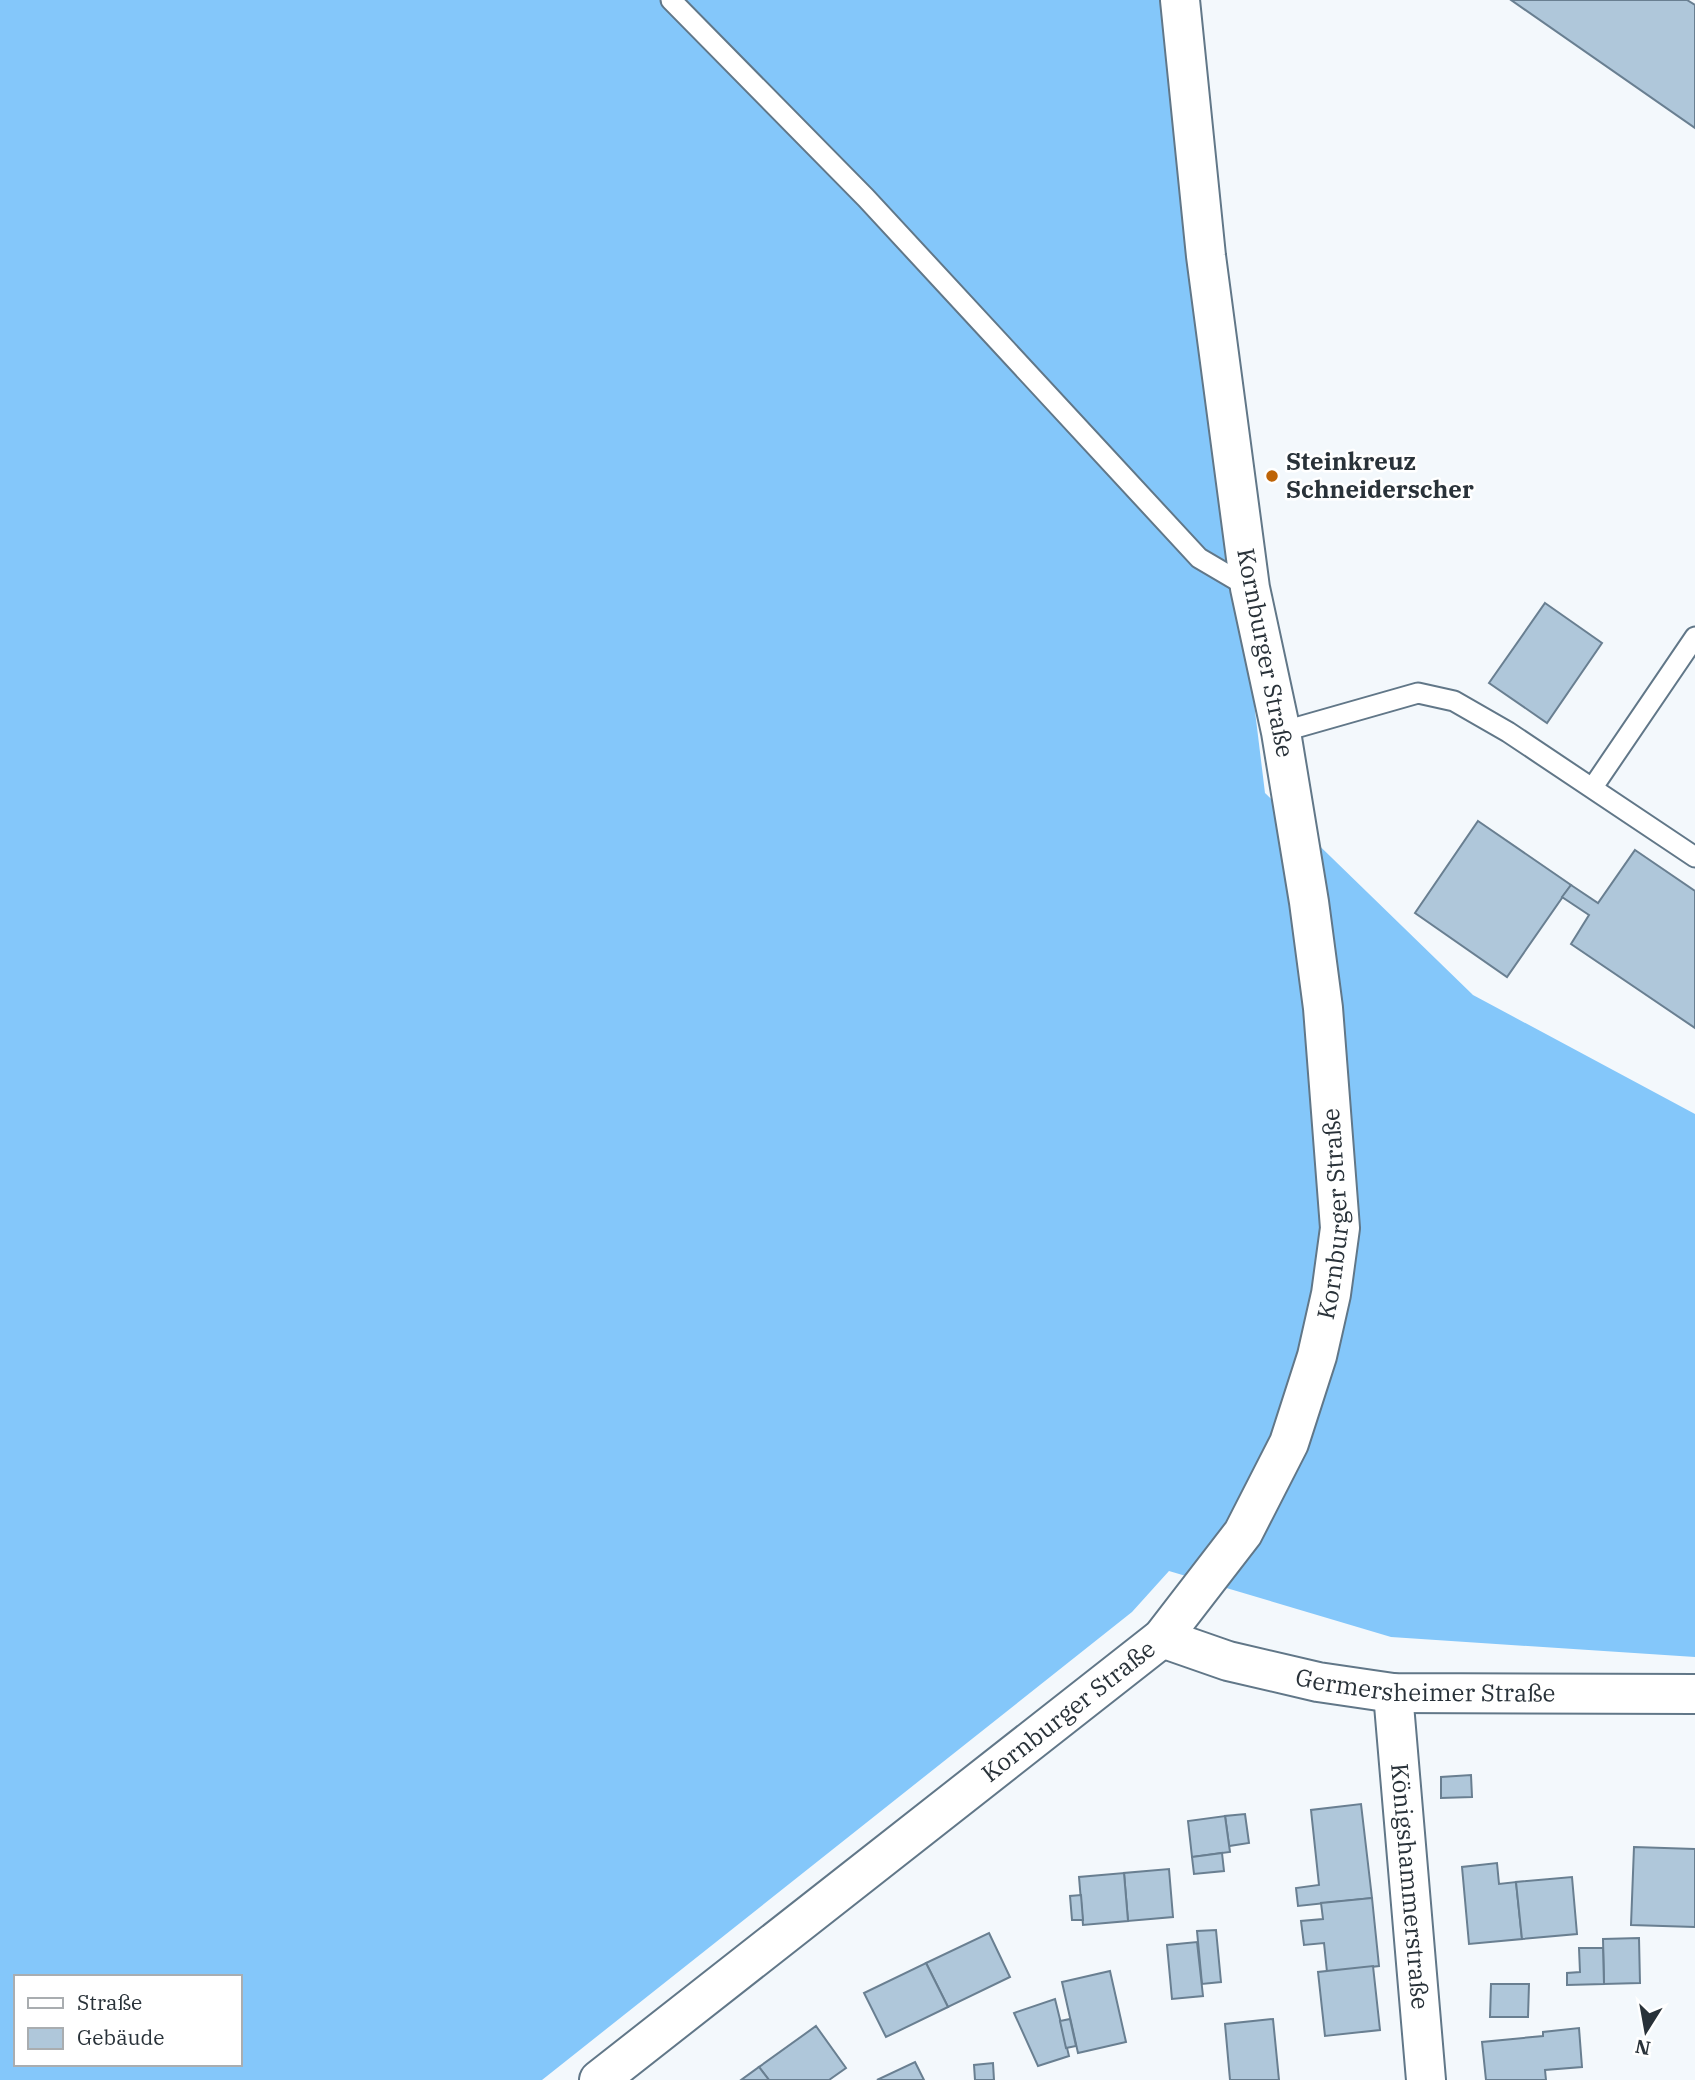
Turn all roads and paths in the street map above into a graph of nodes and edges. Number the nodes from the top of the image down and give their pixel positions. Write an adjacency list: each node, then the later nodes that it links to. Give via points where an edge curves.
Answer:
1 (671, 0): 3 (lane, via 866,198 1199,558)
2 (1181, 0): 3 (street, Kornburger Straße, via 1206,256)
3 (1250, 588): 5 (street, Kornburger Straße)
4 (1695, 637): 6 (lane)
5 (1280, 732): 6 (lane, via 1418,693 1454,701); 8 (street, Kornburger Straße, via 1323,1008 1340,1228 1317,1356 1289,1443 1243,1533)
6 (1593, 787): 7 (lane)
7 (1695, 857)
8 (1162, 1638): 9 (street, Germersheimer Straße, via 1254,1667); 11 (street, Kornburger Straße)
9 (1393, 1693): 10 (street, Germersheimer Straße); 12 (street, Königshammerstraße)
10 (1695, 1693)
11 (599, 2080)
12 (1426, 2080)

